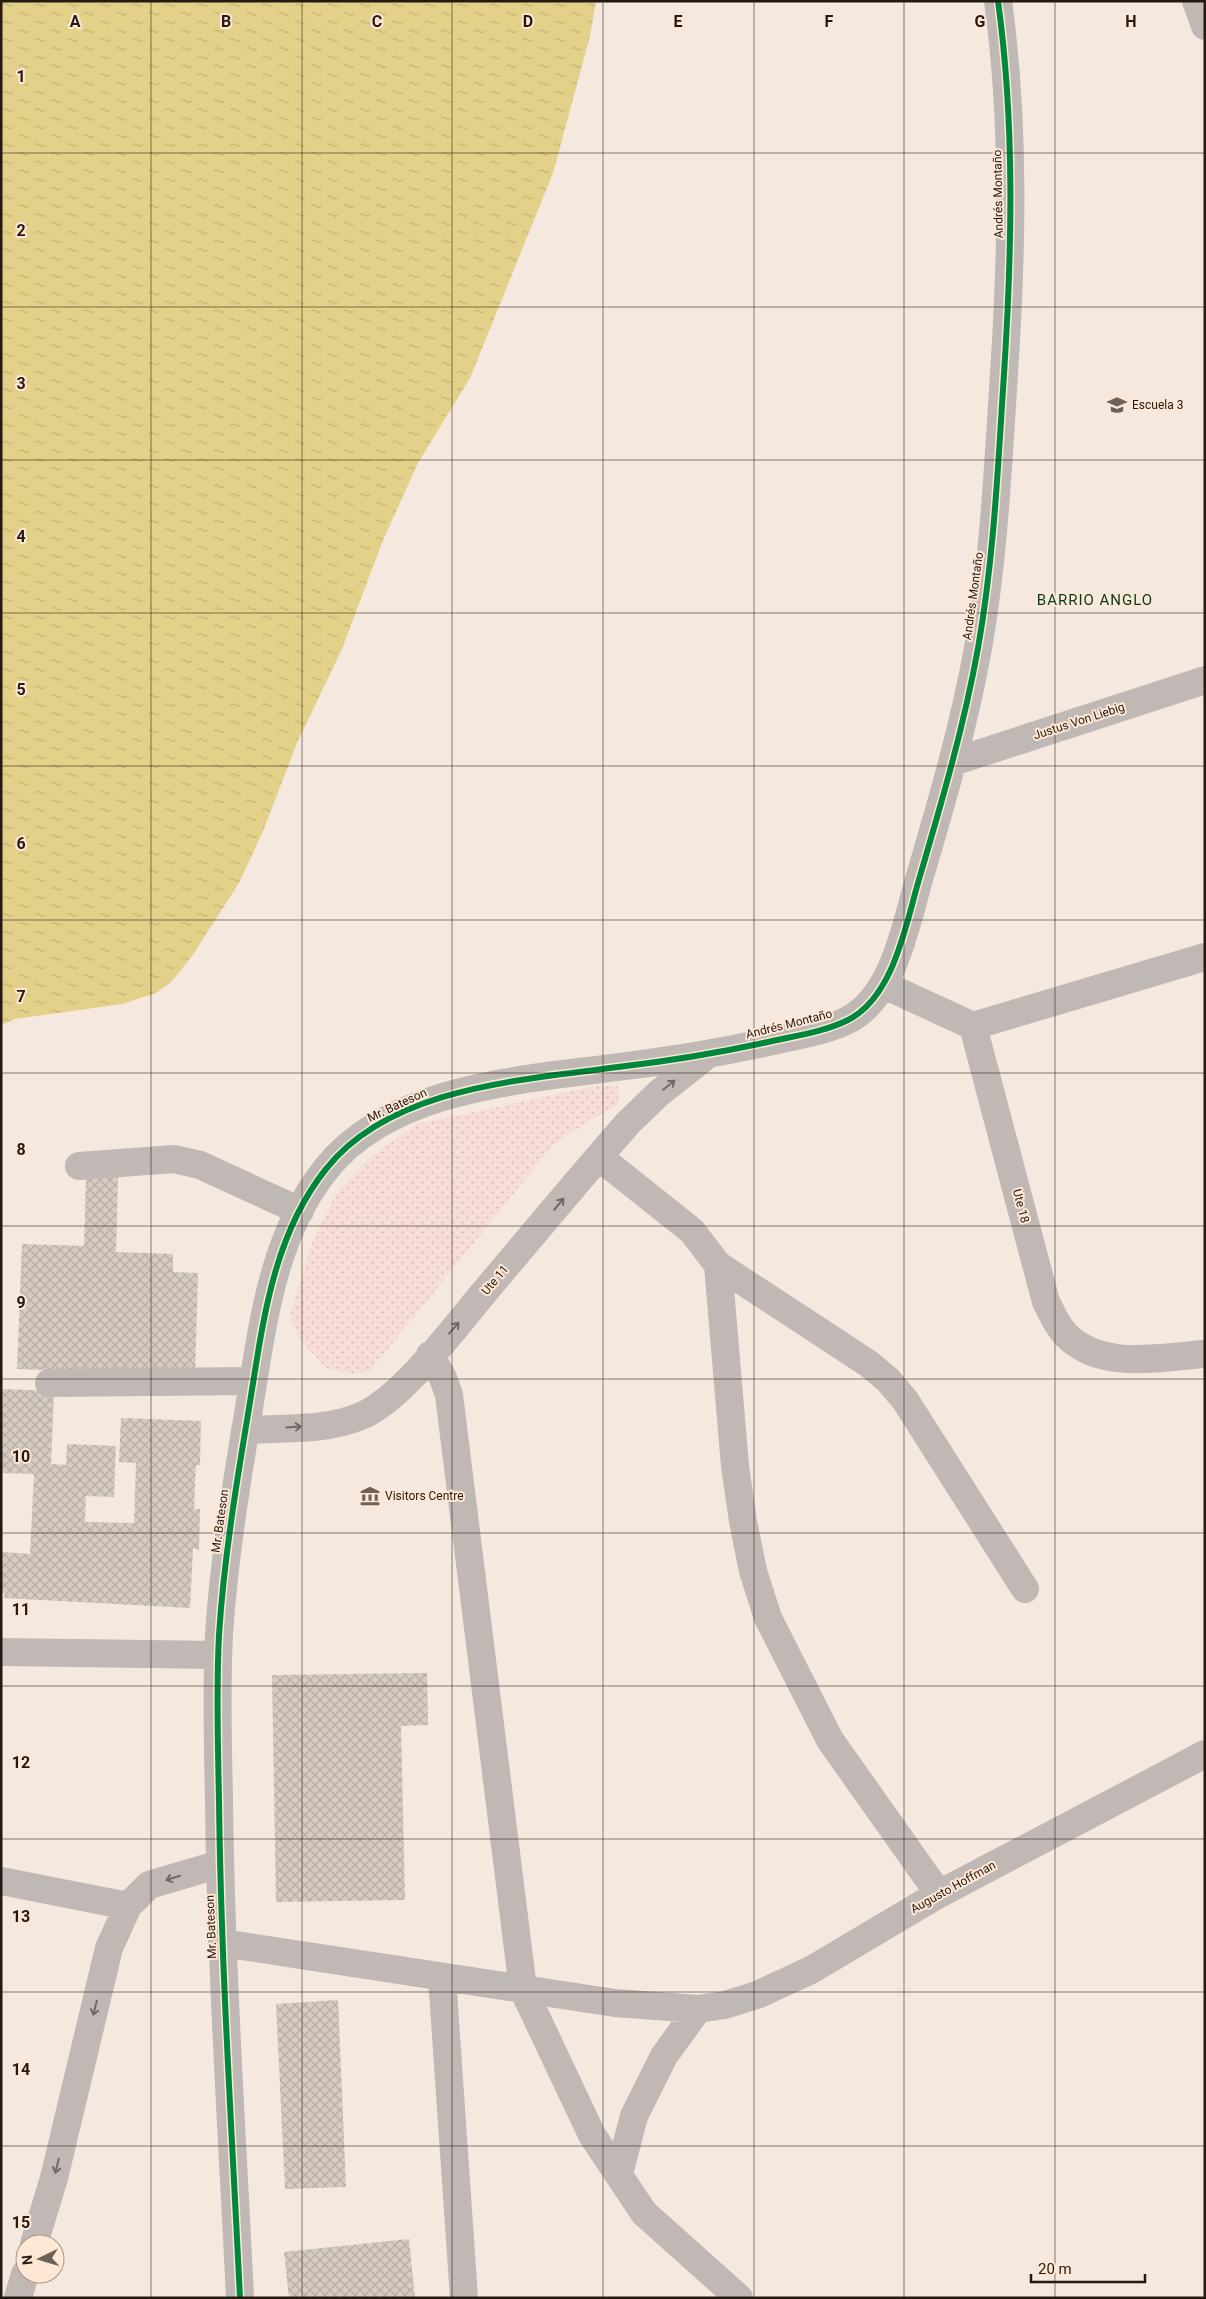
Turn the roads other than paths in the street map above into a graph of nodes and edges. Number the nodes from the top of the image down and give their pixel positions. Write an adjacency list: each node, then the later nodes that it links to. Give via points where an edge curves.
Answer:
1 (998, 1): 5 (street, Andrés Montaño, via 1006,68 1010,281 990,559 978,649)
2 (1196, 1): 3 (street)
3 (1205, 26)
4 (1205, 680): 5 (street, Justus Von Liebig)
5 (953, 762): 7 (street, Andrés Montaño)
6 (1205, 957): 8 (street)
7 (884, 985): 8 (street); 9 (street, Andrés Montaño, via 870,1004 852,1018 797,1035)
8 (973, 1026): 14 (street, Ute 18, via 1046,1302 1065,1334 1096,1355 1114,1358)
9 (706, 1056): 10 (street, Ute 11, one-way to 9, via 658,1094); 12 (street, Mr. Bateson, via 491,1086 451,1094 410,1109 377,1124 346,1146 324,1171)
10 (599, 1157): 13 (street, via 692,1231); 15 (street, Ute 11, one-way to 10)
11 (79, 1166): 12 (street, via 174,1159 200,1165)
12 (300, 1211): 16 (street, Mr. Bateson, via 283,1247 268,1294)
13 (718, 1265): 19 (street, via 869,1364 888,1380 905,1400); 25 (street, via 735,1466 753,1571 768,1618 830,1740)
14 (1205, 1354)
15 (430, 1355): 18 (street, Ute 11, one-way to 15, via 332,1425 362,1416 400,1388); 29 (street, via 449,1395)
16 (253, 1381): 17 (street); 18 (street, Mr. Bateson)
17 (49, 1383)
18 (245, 1430): 21 (street, Mr. Bateson, via 226,1556)
19 (1025, 1589)
20 (1, 1652): 21 (street)
21 (218, 1654): 23 (street, Mr. Bateson)
22 (1205, 1754): 25 (street, Augusto Hoffman)
23 (220, 1864): 26 (street, one-way to 26, via 149,1885); 27 (street, Mr. Bateson)
24 (1, 1881): 26 (street)
25 (939, 1894): 30 (street, Augusto Hoffman, via 793,1978 757,1995)
26 (128, 1906): 32 (street, one-way to 32, via 109,1948 54,2178)
27 (222, 1942): 28 (street, Augusto Hoffman); 35 (street, Mr. Bateson)
28 (442, 1977): 29 (street, Augusto Hoffman); 36 (street)
29 (523, 1990): 30 (street, Augusto Hoffman, via 614,2003); 31 (street, via 592,2135)
30 (698, 2009): 31 (street, via 664,2056 634,2116)
31 (619, 2174): 37 (street, via 644,2213)
32 (37, 2234)
33 (22, 2284): 34 (street)
34 (18, 2298)
35 (240, 2298)
36 (464, 2298)
37 (739, 2298)

